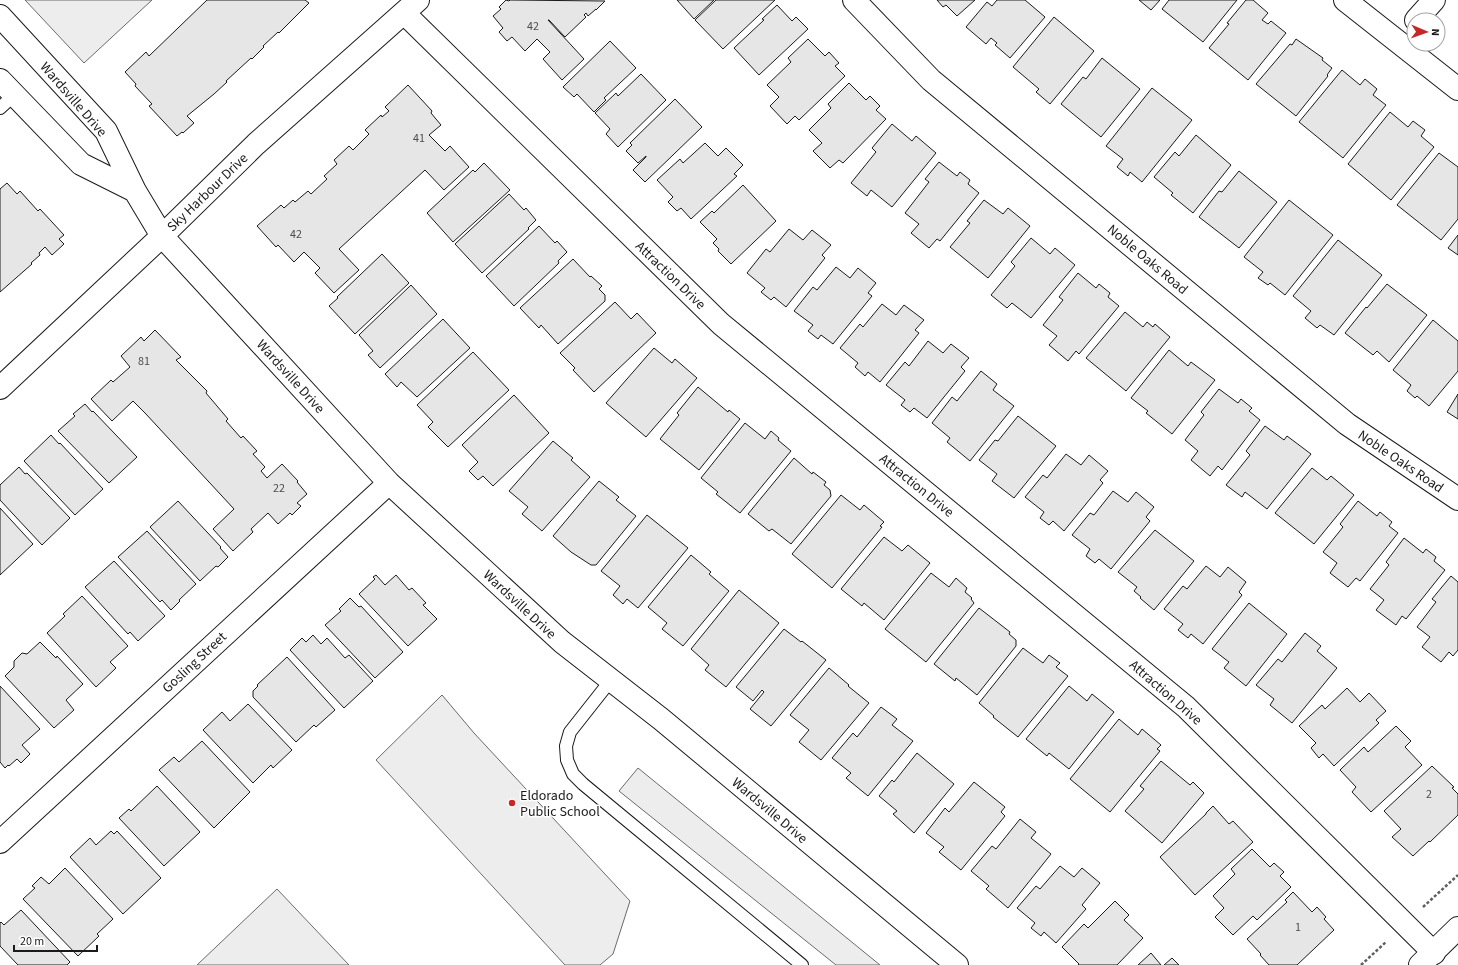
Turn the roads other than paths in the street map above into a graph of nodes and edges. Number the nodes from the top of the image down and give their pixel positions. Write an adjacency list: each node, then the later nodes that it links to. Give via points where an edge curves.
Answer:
1 (854, 0): 15 (street, Noble Oaks Road, via 931,80 1328,409)
2 (1345, 0): 8 (street)
3 (1434, 0): 5 (street)
4 (411, 7): 12 (street, Sky Harbour Drive, via 256,144); 19 (street, Attraction Drive, via 720,324 1186,707)
5 (1423, 12)
6 (0, 16): 11 (street, Wardsville Drive, via 106,131)
7 (1406, 30): 8 (street)
8 (1397, 40): 9 (street)
9 (1458, 89)
10 (5, 94): 11 (street, via 81,164)
11 (135, 191): 12 (street, Wardsville Drive)
12 (162, 236): 13 (street, Sky Harbour Drive); 14 (street, Wardsville Drive)
13 (0, 388)
14 (389, 483): 16 (street, Wardsville Drive, via 562,642); 17 (street, Gosling Street)
15 (1458, 499)
16 (611, 680): 20 (lane, via 570,732 566,746 567,760 573,774); 21 (street, Wardsville Drive)
17 (0, 842)
18 (1458, 928): 19 (street)
19 (1427, 959)
20 (802, 965)
21 (957, 965)

